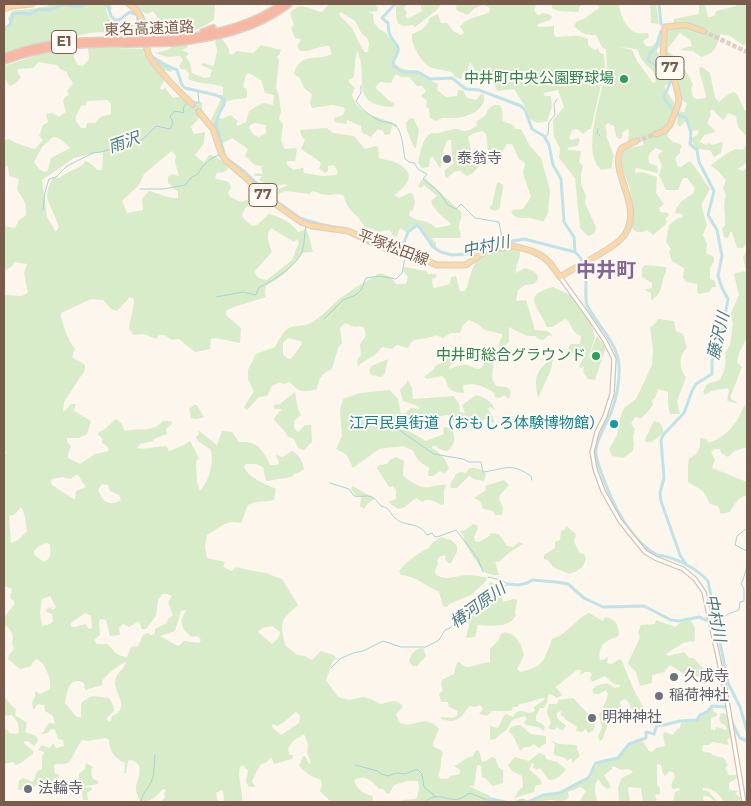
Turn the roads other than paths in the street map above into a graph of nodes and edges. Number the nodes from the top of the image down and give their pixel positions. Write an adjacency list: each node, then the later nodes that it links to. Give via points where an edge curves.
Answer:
1 (32, 4): 6 (main road)
2 (129, 4): 15 (main road, via 143,20 149,55)
3 (281, 4): 7 (highway); 11 (highway, 東名高速道路 / E1, via 237,26)
4 (289, 4): 9 (highway, 東名高速道路 / E1)
5 (296, 4): 9 (highway, via 263,22)
6 (4, 9)
7 (258, 14)
8 (212, 28): 11 (highway)
9 (238, 30): 11 (highway, 東名高速道路 / E1, via 206,38)
10 (703, 31): 17 (main road, 77, via 686,25 665,27 663,53 679,102 667,128)
11 (173, 41): 12 (highway, 東名高速道路 / E1, bridge)
12 (127, 42): 13 (highway, 東名高速道路 / E1, via 83,40 57,43); 14 (highway, 東名高速道路 / E1, via 58,47)
13 (4, 57)
14 (4, 61)
15 (192, 104)
16 (199, 112): 19 (main road, 平塚松田線 / 77, via 213,129 226,161 264,196 301,222 348,231 385,248 409,253 437,265 466,265 487,250 516,247 542,256)
17 (656, 134)
18 (636, 141): 19 (main road, via 622,148 617,160 629,198 628,230 619,241)
19 (560, 276): 20 (main road, via 590,317 614,359 612,394 592,452 603,491 620,521 645,552 683,569 704,592)
20 (744, 802)

